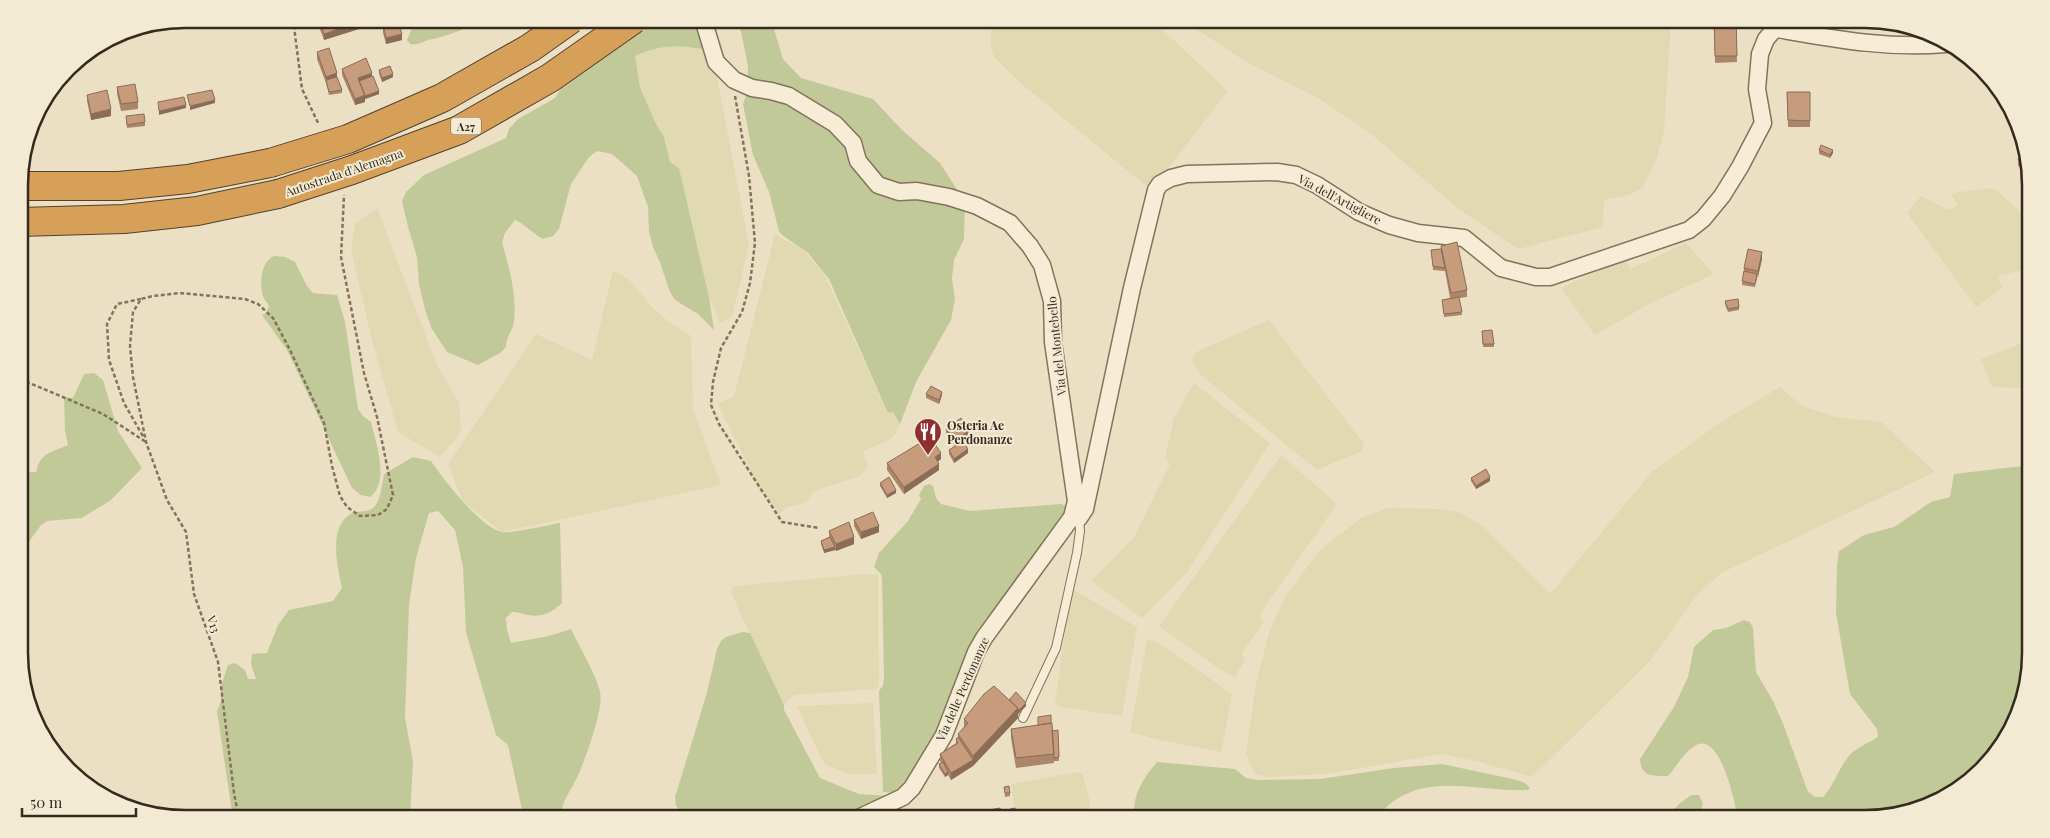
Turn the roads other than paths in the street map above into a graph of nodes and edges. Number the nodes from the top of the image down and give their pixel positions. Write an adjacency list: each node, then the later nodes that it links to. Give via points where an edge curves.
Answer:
1 (558, 28): 7 (highway, bridge, via 530,48 442,98 348,140 270,163 188,179 119,186)
2 (621, 28): 8 (highway, Autostrada d'Alemagna / A27, bridge, via 550,78 459,130 352,170 278,194 188,212 124,219)
3 (706, 28): 9 (street, Via del Montebello, via 716,62 734,80 752,88 789,96 835,124 853,143 858,161 878,186 899,192 917,191 949,197 977,206 1010,223 1030,246 1042,265 1052,301 1053,342)
4 (1777, 28): 9 (street, Via dell'Artigliere, via 1766,39 1758,72 1757,89 1763,123 1740,167 1707,215 1689,230 1550,277 1536,278 1501,268 1464,238 1418,233 1388,225 1358,212 1296,175 1276,172 1187,174 1160,184 1132,288 1085,509)
5 (1777, 28): 6 (street, Via dell'Artigliere, via 1872,44)
6 (1936, 45)
7 (28, 186)
8 (28, 222)
9 (1076, 517): 10 (lane, via 1080,531 1077,553 1056,648); 11 (street, Via delle Perdonanze, via 984,638 944,735 912,788 903,797)
10 (1023, 718)
11 (875, 810)

